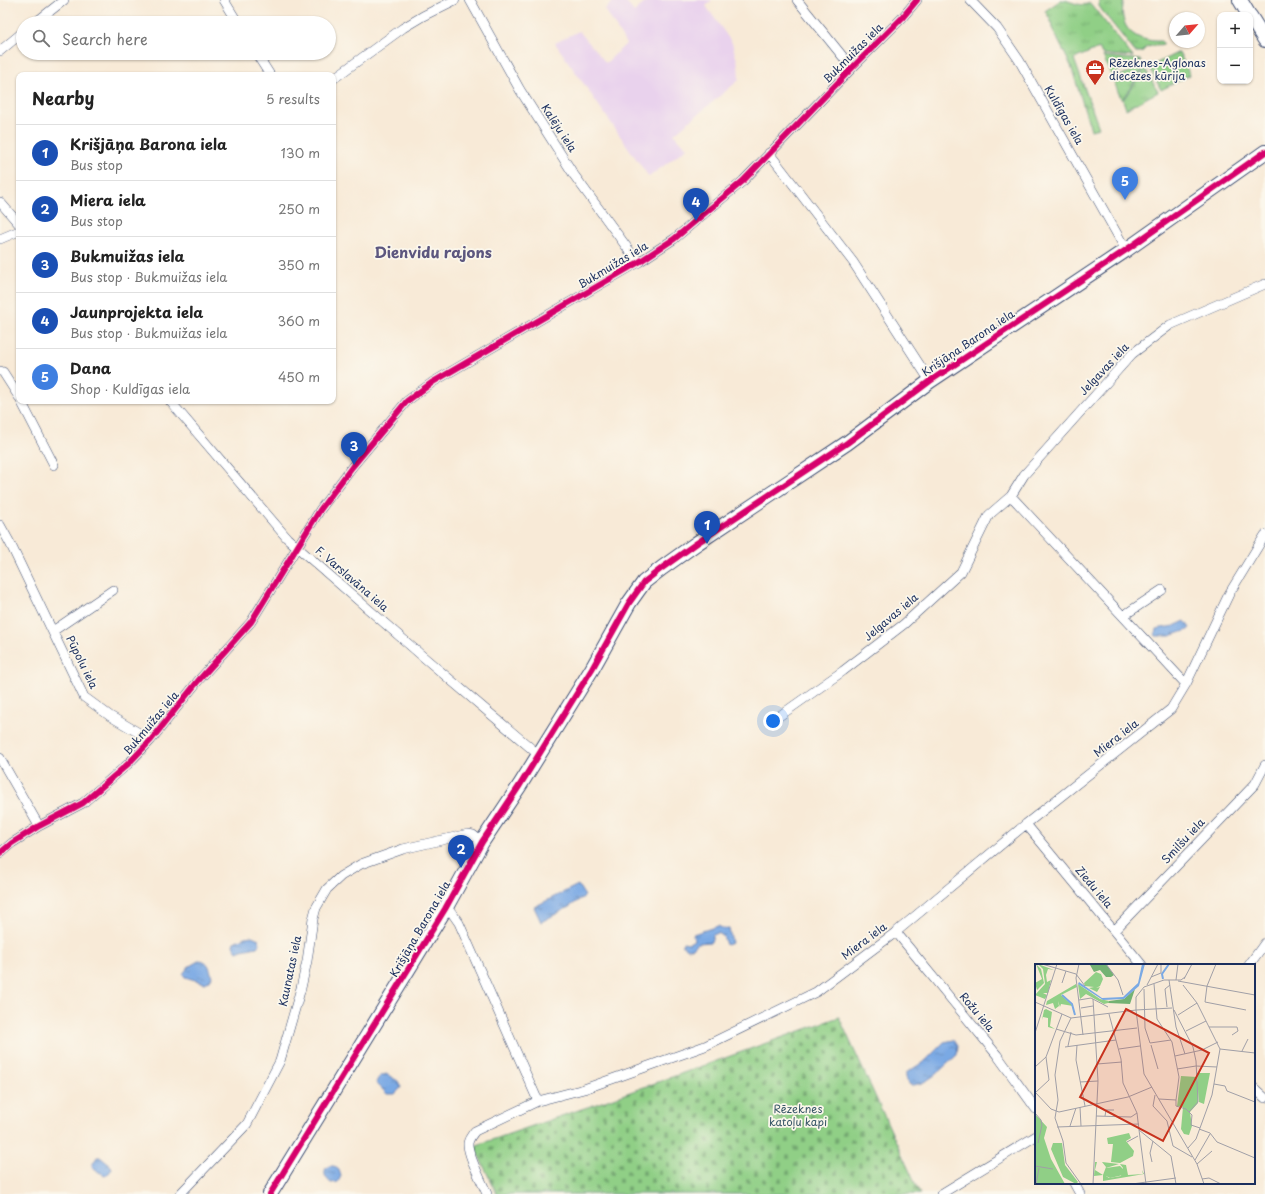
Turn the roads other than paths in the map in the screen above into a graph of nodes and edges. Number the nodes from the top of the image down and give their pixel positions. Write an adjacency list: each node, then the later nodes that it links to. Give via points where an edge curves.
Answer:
1 (64, 0): 10 (street)
2 (224, 0): 11 (street)
3 (455, 0): 19 (street, via 403,28)
4 (470, 0): 27 (street, Kalēju iela, via 520,90 574,175)
5 (797, 0): 17 (street)
6 (917, 0): 17 (street, Bukmuižas iela)
7 (970, 0): 26 (street, Kuldīgas iela, via 997,28 1019,60)
8 (1240, 0): 9 (main road)
9 (1248, 12)
10 (44, 16)
11 (234, 16)
12 (1253, 21): 14 (main road)
13 (16, 38): 15 (street)
14 (1265, 40)
15 (0, 51)
16 (260, 60): 18 (street)
17 (852, 68): 21 (street, Bukmuižas iela)
18 (268, 72)
19 (336, 77)
20 (1265, 152): 26 (main road, Krišjāņa Barona iela)
21 (769, 153): 27 (street, Bukmuižas iela, via 743,181 710,210 674,239); 30 (street, via 853,262)
22 (0, 202): 23 (street)
23 (16, 221)
24 (16, 232): 25 (street)
25 (0, 239)
26 (1126, 250): 30 (main road, Krišjāņa Barona iela)
27 (639, 262): 38 (street, Bukmuižas iela, via 433,382 407,401 352,467 320,510)
28 (1265, 284): 35 (street, Jelgavas iela, via 1170,325 1132,354 1024,475)
29 (0, 371): 31 (street)
30 (930, 381): 46 (main road, Krišjāņa Barona iela, via 847,443 691,547 644,582 628,603)
31 (16, 392)
32 (23, 404): 34 (street)
33 (173, 404): 38 (street, F. Varslavāna iela)
34 (54, 465)
35 (1011, 496): 41 (street); 44 (street, Jelgavas iela, via 989,515 961,572 904,624)
36 (0, 525): 42 (street, Pūpolu iela)
37 (1265, 534): 43 (street, Miera iela, via 1229,594)
38 (297, 547): 45 (street, Bukmuižas iela, via 251,622 198,681); 46 (street, F. Varslavāna iela)
39 (113, 590): 42 (street, Pūpolu iela)
40 (1162, 590): 41 (street)
41 (1124, 616): 43 (street)
42 (53, 632): 45 (street, Pūpolu iela, via 84,697)
43 (1186, 684): 49 (street, Miera iela, via 1171,710)
44 (778, 717)
45 (151, 740): 50 (street, Bukmuižas iela, via 83,803)
46 (539, 755): 51 (main road, Krišjāņa Barona iela)
47 (0, 758): 50 (street)
48 (1265, 765): 54 (street, Smilšu iela, via 1255,784)
49 (1026, 824): 54 (street, Ziedu iela); 55 (street, Miera iela)
50 (39, 826): 52 (street, Bukmuižas iela)
51 (482, 842): 53 (main road, Krišjāņa Barona iela); 66 (street, Kaunatas iela, via 468,834 403,849 354,867 327,889 316,908 301,988 280,1061 247,1124)
52 (0, 853)
53 (445, 909): 61 (street, via 452,913 459,923); 67 (main road, Krišjāņa Barona iela)
54 (1114, 931): 57 (street, Ziedu iela)
55 (896, 932): 61 (street, Miera iela, via 816,992 705,1046 584,1089); 62 (street, Rožu iela, via 997,1055)
56 (1265, 943): 58 (street)
57 (1141, 964)
58 (1250, 964)
59 (1255, 1089): 60 (street)
60 (1265, 1098)
61 (538, 1101): 68 (street, Miera iela, via 475,1131 471,1136 468,1143 471,1155)
62 (1035, 1108)
63 (1035, 1137): 65 (street)
64 (1075, 1184): 69 (street)
65 (942, 1193)
66 (180, 1194)
67 (270, 1194)
68 (487, 1194)
69 (1080, 1194)

